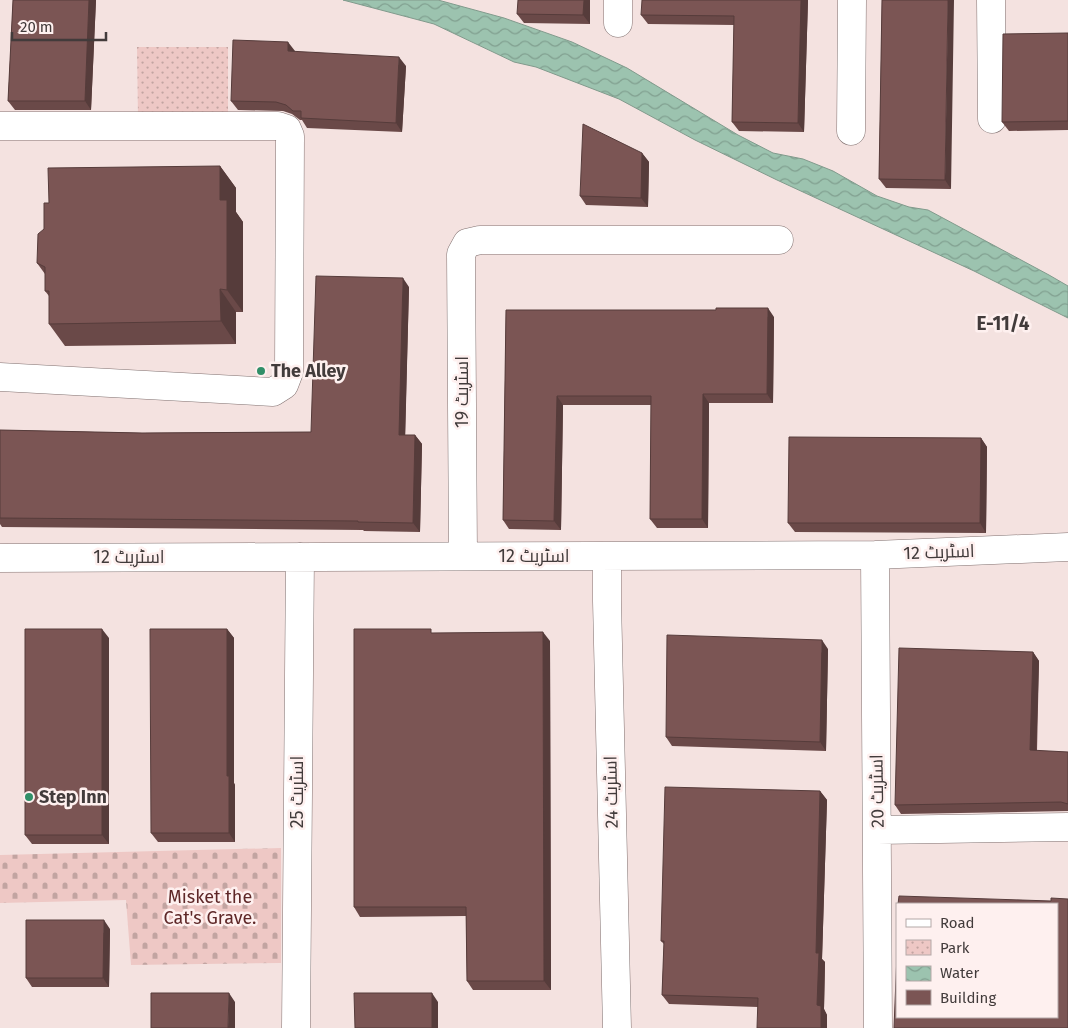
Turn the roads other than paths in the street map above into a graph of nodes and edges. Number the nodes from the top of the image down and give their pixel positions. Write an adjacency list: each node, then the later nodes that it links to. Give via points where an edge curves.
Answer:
1 (852, 0): 5 (street)
2 (991, 0): 3 (street)
3 (992, 119)
4 (0, 126): 7 (street, via 278,126 287,129 290,136 290,156 289,372 284,385 273,392)
5 (851, 131)
6 (778, 240): 10 (street, اسٹریٹ 19, via 480,240 467,243 461,254)
7 (0, 377)
8 (1068, 547): 9 (street, اسٹریٹ 12)
9 (875, 555): 11 (street, اسٹریٹ 12); 15 (street, اسٹریٹ 20)
10 (464, 556): 11 (street, اسٹریٹ 12); 12 (street, اسٹریٹ 12)
11 (607, 556): 17 (street, اسٹریٹ 24)
12 (300, 557): 13 (street, اسٹریٹ 12); 16 (street, اسٹریٹ 25)
13 (0, 558)
14 (1068, 827): 15 (street)
15 (878, 830): 18 (street, اسٹریٹ 20)
16 (296, 1028)
17 (617, 1028)
18 (878, 1028)

